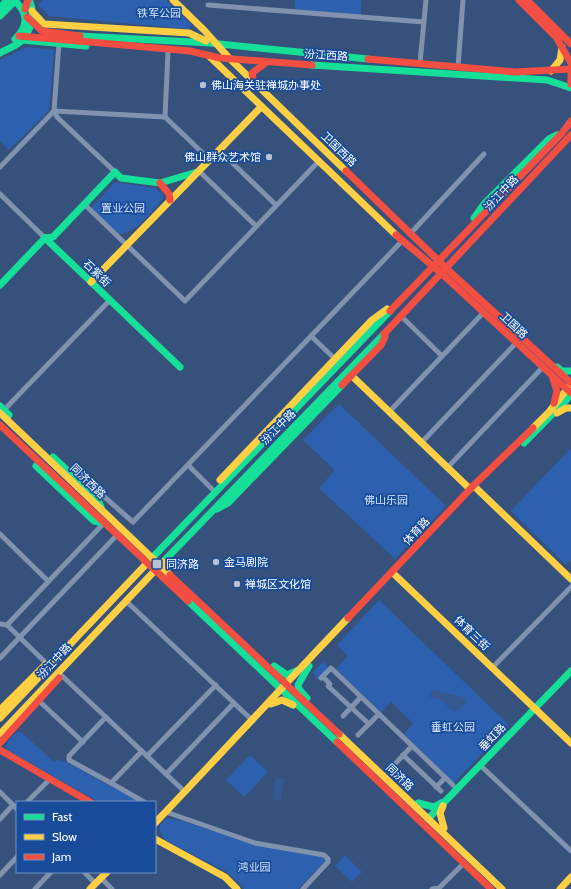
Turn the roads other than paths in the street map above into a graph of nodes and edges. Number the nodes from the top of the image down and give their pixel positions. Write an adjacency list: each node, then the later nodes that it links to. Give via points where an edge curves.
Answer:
1 (7, 0): 10 (main road)
2 (15, 0): 11 (main road); 12 (main road, bridge)
3 (173, 0): 15 (main road)
4 (426, 0): 13 (street)
5 (463, 0): 34 (street)
6 (519, 0): 24 (main road)
7 (527, 0): 22 (main road)
8 (31, 1): 11 (main road)
9 (208, 5): 13 (street)
10 (0, 8)
11 (28, 12): 14 (main road, via 44,24); 16 (main road); 17 (main road, bridge, via 42,32)
12 (0, 16)
13 (424, 22): 32 (street)
14 (126, 30): 18 (main road); 19 (main road); 21 (main road, via 189,33)
15 (204, 30): 21 (main road); 23 (main road, 卫国西路)
16 (21, 38): 17 (main road, bridge); 20 (main road); 25 (main road); 27 (main road)
17 (80, 38): 18 (main road, 汾江西路); 26 (main road, 汾江西路)
18 (116, 38): 19 (main road, 汾江西路)
19 (135, 39): 21 (main road, 汾江西路)
20 (59, 43): 26 (main road); 42 (street)
21 (210, 43): 23 (main road, 汾江西路); 28 (main road)
22 (571, 44)
23 (218, 45): 29 (main road, 卫国西路); 32 (main road, 汾江西路)
24 (562, 46): 33 (main road); 36 (main road, via 563,54)
25 (0, 50)
26 (170, 51): 28 (main road, 汾江西路); 31 (main road, via 202,57); 43 (street)
27 (0, 53)
28 (209, 56): 29 (main road, 汾江西路); 31 (main road)
29 (230, 59): 30 (main road, 汾江西路); 38 (main road, 卫国西路)
30 (267, 62): 38 (main road, via 252,73); 40 (main road, 汾江西路, via 547,80)
31 (217, 63): 41 (main road)
32 (420, 63): 34 (main road, 汾江西路)
33 (571, 63)
34 (458, 67): 36 (main road, 汾江西路, via 515,72)
35 (571, 69): 36 (main road, 汾江西路)
36 (551, 71)
37 (571, 74): 39 (main road)
38 (254, 82): 63 (main road, 卫国西路)
39 (571, 84)
40 (571, 88)
41 (261, 107): 47 (main road); 50 (main road)
42 (54, 111): 43 (street); 51 (street); 53 (street, via 57,117)
43 (165, 117): 49 (street)
44 (571, 121): 67 (main road, 汾江中路)
45 (571, 135): 61 (main road, 汾江中路)
46 (571, 139): 61 (main road, via 514,200)
47 (219, 150): 49 (main road); 60 (street)
48 (484, 154): 63 (street)
49 (210, 160): 52 (main road)
50 (318, 162): 60 (street); 65 (main road)
51 (0, 167)
52 (199, 171): 54 (main road); 56 (main road); 62 (street)
53 (115, 172): 55 (main road, via 121,178); 59 (main road)
54 (176, 178): 55 (main road); 56 (main road)
55 (160, 183): 58 (main road, via 169,194)
56 (182, 188): 58 (main road)
57 (0, 194): 64 (street, 石紫街)
58 (170, 200): 66 (main road)
59 (84, 204): 64 (main road, via 53,237); 66 (street)
60 (276, 205): 62 (street)
61 (491, 220): 69 (main road, 汾江中路)
62 (256, 226): 66 (street, via 185,301)
63 (410, 234): 67 (main road, 卫国西路)
64 (45, 238): 70 (main road, 石紫街); 71 (main road)
65 (402, 242): 68 (main road); 77 (street)
66 (126, 245): 70 (main road)
67 (437, 260): 68 (main road, 汾江中路); 69 (main road, 卫国西路)
68 (431, 267): 69 (main road); 73 (main road, 汾江中路)
69 (444, 271): 74 (main road, 卫国路); 75 (main road, 汾江中路); 81 (main road, 卫国路)
70 (91, 282): 72 (main road, 石紫街)
71 (0, 284)
72 (110, 300): 82 (main road, 石紫街); 87 (street)
73 (401, 300): 80 (main road, via 372,320); 101 (main road, 汾江中路)
74 (484, 312): 78 (main road, 卫国路); 79 (street)
75 (401, 316): 76 (main road, 汾江中路); 79 (street)
76 (390, 328): 84 (main road, via 381,345); 103 (main road, 汾江中路)
77 (311, 336): 80 (street); 96 (street)
78 (517, 342): 81 (main road, 卫国路); 94 (street)
79 (442, 356): 88 (street)
80 (335, 359): 99 (main road)
81 (545, 366): 83 (main road); 85 (main road, 卫国路); 89 (main road, via 557,387); 97 (street)
82 (180, 367)
83 (571, 371)
84 (352, 376): 88 (main road); 103 (main road, via 228,503)
85 (570, 389): 89 (main road, 体育路)
86 (571, 408): 89 (main road, via 560,410)
87 (1, 410): 92 (main road, 同济西路); 93 (main road)
88 (390, 411): 94 (main road)
89 (550, 416): 98 (main road, 体育路)
90 (0, 424): 104 (main road, 同济西路)
91 (0, 431): 104 (main road, via 94,521)
92 (23, 435): 93 (main road); 95 (main road, 同济西路)
93 (37, 442): 95 (main road); 100 (main road)
94 (422, 442): 97 (main road)
95 (43, 454): 102 (main road, 同济西路)
96 (188, 465): 99 (street); 100 (street, via 133,522 101,494)
97 (448, 467): 98 (main road)
98 (473, 488): 109 (main road, 体育路); 110 (main road); 122 (main road, 体育路)
99 (212, 489): 101 (main road)
100 (97, 498): 102 (main road)
101 (202, 506): 107 (main road, 汾江中路)
102 (102, 511): 107 (main road, 同济西路)
103 (210, 514): 108 (main road, 汾江中路)
104 (104, 524): 106 (main road, 同济西路); 111 (street)
105 (0, 534): 111 (street)
106 (117, 535): 107 (main road, 同济西路); 118 (street)
107 (149, 560): 108 (main road, 同济西路); 116 (main road, 汾江中路)
108 (157, 568): 112 (main road, 同济路); 114 (main road, 同济路); 115 (main road, 汾江中路)
109 (395, 575): 122 (main road, 体育路); 123 (main road, 体育三街)
110 (571, 579)
111 (48, 581): 117 (street)
112 (171, 585): 125 (main road, via 171,591); 127 (main road, 同济路)
113 (571, 587): 123 (street)
114 (191, 595): 120 (main road, via 200,597); 127 (main road, 同济路)
115 (126, 601): 126 (main road, 汾江中路); 128 (street)
116 (101, 612): 121 (main road); 143 (main road, 汾江中路)
117 (2, 625): 118 (street)
118 (20, 638): 119 (street); 121 (street)
119 (0, 658)
120 (269, 662): 122 (main road, via 287,675); 127 (main road)
121 (46, 663): 138 (main road)
122 (307, 665): 129 (main road, 体育路); 132 (main road, via 298,685)
123 (492, 668): 136 (main road, 体育三街)
124 (571, 670): 136 (main road, 垂虹路)
125 (258, 673): 127 (main road); 139 (main road, via 274,689 272,697)
126 (60, 674): 133 (main road); 142 (street); 146 (main road, 汾江中路)
127 (271, 674): 129 (main road, 同济路)
128 (216, 685): 134 (street); 155 (street)
129 (285, 688): 131 (main road, 体育路); 132 (main road, 同济路); 195 (main road, 同济路)
130 (361, 697): 135 (street); 135 (street, via 331,668 322,678); 140 (street)
131 (275, 699): 137 (main road, via 289,701); 139 (main road, 体育路)
132 (305, 699): 171 (main road); 173 (main road, 同济路)
133 (39, 701): 148 (street); 149 (main road)
134 (234, 703): 144 (street); 158 (street)
135 (351, 708): 141 (street); 145 (street)
136 (534, 708): 150 (main road, 体育三街); 156 (main road, 垂虹路)
137 (298, 709)
138 (0, 710)
139 (260, 714): 144 (main road)
140 (379, 714): 145 (street); 151 (street)
141 (343, 716)
142 (106, 717): 148 (street); 153 (street)
143 (0, 718)
144 (254, 721): 166 (main road)
145 (368, 724): 147 (street)
146 (0, 734)
147 (358, 735)
148 (82, 742): 161 (street, via 69,756 70,760)
149 (0, 743)
150 (571, 743)
151 (412, 746): 154 (street); 159 (street)
152 (0, 750): 160 (main road)
153 (142, 751): 155 (street); 161 (street)
154 (403, 755): 157 (street); 163 (street)
155 (147, 756): 158 (street)
156 (480, 765): 167 (main road, 垂虹路); 181 (street)
157 (392, 767)
158 (166, 774): 166 (street)
159 (445, 778): 162 (street); 163 (street)
160 (50, 779): 168 (street); 169 (main road)
161 (111, 783): 170 (street)
162 (453, 785)
163 (436, 787): 164 (street)
164 (441, 791)
165 (0, 792): 172 (street)
166 (185, 792): 174 (main road)
167 (446, 800): 171 (main road, via 434,807); 176 (main road, 垂虹路); 179 (main road, via 440,813)
168 (28, 801)
169 (88, 801)
170 (142, 801)
171 (418, 803): 173 (main road)
172 (15, 807): 175 (street)
173 (420, 811): 176 (main road, 同济路)
174 (166, 812): 177 (main road); 193 (street, via 255,843 324,855 328,862)
175 (0, 819)
176 (428, 819): 178 (main road, 同济路)
177 (156, 822)
178 (436, 826): 179 (main road); 196 (main road, 同济路)
179 (444, 828): 197 (main road)
180 (156, 840): 192 (main road, via 225,877)
181 (571, 851)
182 (16, 858): 187 (street)
183 (461, 866): 194 (street, via 439,888)
184 (50, 873): 190 (street)
185 (85, 873): 189 (street)
186 (106, 873): 189 (main road)
187 (0, 875)
188 (571, 878): 198 (main road)
189 (96, 884): 191 (street)
190 (35, 889)
191 (112, 889)
192 (237, 889)
193 (303, 889)
194 (432, 889)
195 (491, 889)
196 (502, 889)
197 (507, 889)
198 (560, 889)

